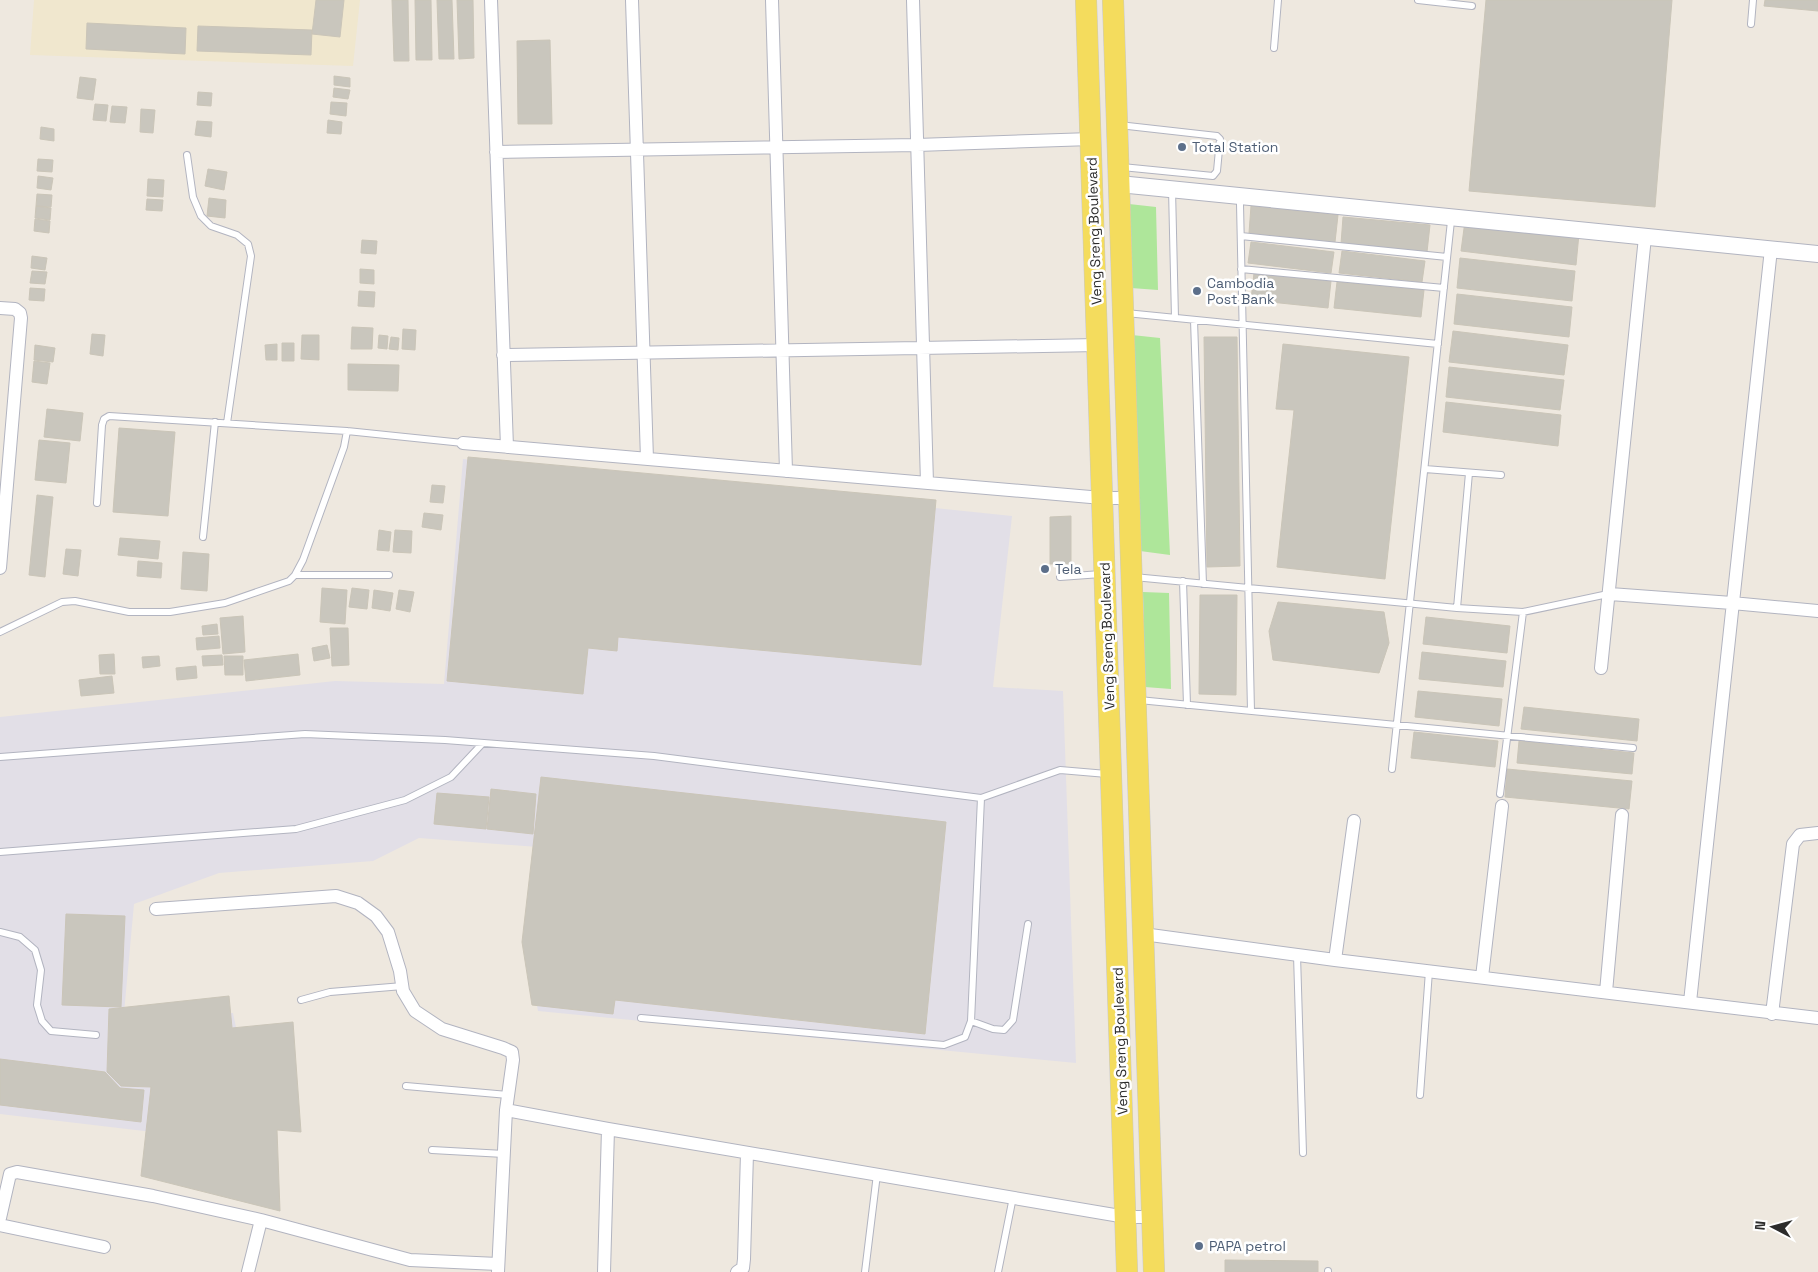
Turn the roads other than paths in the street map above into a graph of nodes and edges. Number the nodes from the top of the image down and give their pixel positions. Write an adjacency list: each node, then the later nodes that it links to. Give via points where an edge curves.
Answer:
1 (491, 0): 18 (street)
2 (632, 0): 17 (street)
3 (772, 0): 16 (street)
4 (913, 0): 15 (street)
5 (1086, 0): 14 (main road, Veng Sreng Boulevard)
6 (1113, 0): 13 (main road, Veng Sreng Boulevard)
7 (1278, 0): 12 (lane)
8 (1418, 0): 10 (lane)
9 (1752, 0): 11 (lane)
10 (1472, 6)
11 (1751, 24)
12 (1274, 48)
13 (1117, 124): 20 (main road, Veng Sreng Boulevard); 20 (lane, via 1220,138 1217,170 1213,176)
14 (1091, 139): 15 (street); 37 (main road, Veng Sreng Boulevard)
15 (917, 145): 16 (street); 38 (street)
16 (776, 147): 17 (street); 39 (street)
17 (637, 150): 18 (street); 40 (street)
18 (496, 152): 41 (street)
19 (187, 155): 43 (lane, via 193,197 201,216 211,226 236,235 248,244 251,256)
20 (1119, 176): 21 (street); 32 (main road, Veng Sreng Boulevard)
21 (1172, 190): 25 (street); 33 (lane)
22 (1240, 204): 24 (lane)
23 (1451, 221): 28 (lane)
24 (1241, 236): 28 (lane); 29 (lane)
25 (1645, 237): 26 (street); 66 (street)
26 (1771, 250): 27 (street); 67 (street)
27 (1818, 254)
28 (1447, 257): 30 (lane)
29 (1241, 269): 30 (lane); 35 (lane)
30 (1444, 288): 36 (lane)
31 (0, 308): 57 (street, via 15,309 21,318)
32 (1123, 313): 33 (lane); 54 (main road, Veng Sreng Boulevard)
33 (1176, 318): 34 (lane)
34 (1194, 320): 35 (lane); 64 (lane)
35 (1242, 324): 36 (lane); 65 (lane)
36 (1438, 344): 48 (lane)
37 (1098, 345): 38 (street); 53 (main road, Veng Sreng Boulevard)
38 (923, 348): 39 (street); 52 (street)
39 (783, 350): 40 (street); 49 (street)
40 (644, 353): 41 (street); 47 (street)
41 (504, 355): 46 (street)
42 (216, 422): 43 (lane); 55 (lane, via 109,416 104,419); 56 (lane)
43 (227, 423): 44 (lane)
44 (347, 432): 45 (lane); 59 (lane, via 341,456)
45 (463, 443): 46 (street)
46 (507, 447): 47 (street)
47 (647, 459): 49 (street)
48 (1425, 469): 50 (lane); 68 (lane)
49 (786, 471): 52 (street)
50 (1469, 473): 51 (lane); 69 (lane)
51 (1501, 475)
52 (927, 483): 53 (street)
53 (1102, 498): 54 (street); 58 (main road, Veng Sreng Boulevard)
54 (1129, 498): 62 (main road, Veng Sreng Boulevard)
55 (96, 503)
56 (203, 537)
57 (0, 568)
58 (1105, 573): 61 (lane); 84 (main road, Veng Sreng Boulevard)
59 (295, 575): 60 (lane); 72 (lane, via 289,581 225,603 170,612 129,612 74,601 62,602)
60 (389, 575)
61 (1060, 577)
62 (1132, 577): 63 (lane); 74 (main road, Veng Sreng Boulevard)
63 (1183, 582): 64 (lane); 75 (lane)
64 (1203, 584): 65 (lane)
65 (1248, 588): 68 (lane); 76 (lane)
66 (1610, 594): 67 (street); 71 (lane); 73 (street)
67 (1732, 603): 70 (street); 102 (street)
68 (1410, 604): 69 (lane); 77 (lane)
69 (1457, 608): 71 (lane)
70 (1818, 611)
71 (1523, 612): 78 (lane)
72 (0, 632)
73 (1601, 668)
74 (1136, 699): 75 (lane); 83 (main road, Veng Sreng Boulevard)
75 (1187, 704): 76 (lane)
76 (1251, 711): 77 (lane)
77 (1397, 725): 78 (lane); 82 (lane)
78 (1508, 736): 80 (lane); 86 (lane)
79 (482, 744): 81 (lane, via 305,734); 85 (lane, via 654,756); 90 (lane, via 451,777 405,800 296,829)
80 (1633, 748)
81 (0, 757)
82 (1392, 769)
83 (1138, 773): 84 (main road); 94 (main road, Veng Sreng Boulevard)
84 (1111, 774): 85 (lane, via 1060,770); 120 (main road, Veng Sreng Boulevard)
85 (981, 798): 106 (lane)
86 (1501, 800): 98 (street)
87 (1622, 815): 100 (street)
88 (1354, 821): 96 (street)
89 (1818, 833): 103 (street, via 1800,835 1793,844)
90 (0, 852)
91 (156, 909): 99 (street, via 336,896 358,903 376,916 388,932)
92 (1028, 924): 106 (lane, via 1013,1020 1004,1030)
93 (0, 932): 107 (lane, via 20,937 35,950 41,970 37,1005 42,1020 51,1031)
94 (1143, 934): 95 (street); 119 (main road, Veng Sreng Boulevard)
95 (1297, 955): 96 (street); 115 (lane)
96 (1336, 960): 97 (street)
97 (1429, 971): 98 (street); 110 (lane)
98 (1482, 977): 100 (street)
99 (403, 986): 101 (lane, via 330,992); 109 (street, via 415,1011 442,1029 512,1052)
100 (1606, 992): 102 (street)
101 (301, 1000)
102 (1690, 1002): 103 (street)
103 (1772, 1014): 105 (street)
104 (641, 1018): 106 (lane, via 944,1044 964,1037)
105 (1818, 1018)
106 (971, 1021)
107 (96, 1035)
108 (406, 1086): 109 (lane)
109 (508, 1095): 111 (street)
110 (1420, 1095)
111 (506, 1110): 112 (street); 116 (street)
112 (608, 1129): 114 (street); 128 (street)
113 (432, 1150): 116 (lane)
114 (747, 1153): 117 (street); 129 (street, via 744,1260)
115 (1303, 1153)
116 (504, 1154): 126 (street)
117 (877, 1174): 118 (street); 130 (lane)
118 (1013, 1197): 120 (street); 131 (lane)
119 (1152, 1216): 120 (street); 133 (main road, Veng Sreng Boulevard)
120 (1126, 1217): 132 (main road, Veng Sreng Boulevard)
121 (0, 1218): 122 (street, via 10,1174 17,1172 154,1196)
122 (261, 1220): 125 (street); 127 (street)
123 (0, 1225): 124 (street)
124 (104, 1247)
125 (444, 1267): 126 (street)
126 (498, 1268)
127 (248, 1272)
128 (604, 1272)
129 (737, 1272)
130 (866, 1272)
131 (998, 1272)
132 (1128, 1272)
133 (1154, 1272)

